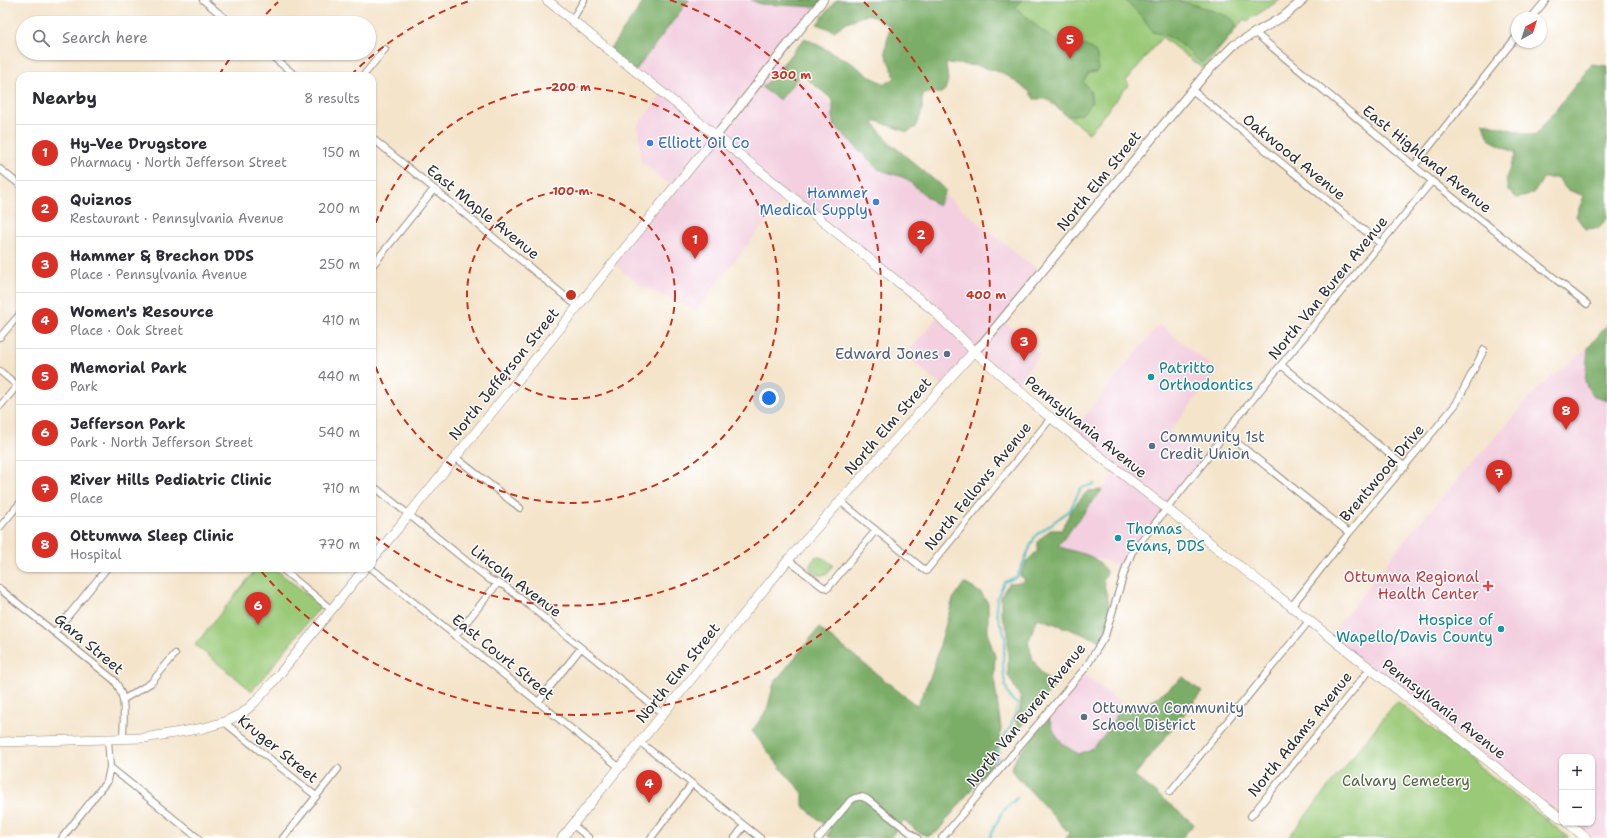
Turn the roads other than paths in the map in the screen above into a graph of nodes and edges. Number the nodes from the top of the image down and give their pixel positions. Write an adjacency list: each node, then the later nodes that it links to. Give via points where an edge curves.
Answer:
1 (203, 0): 8 (street)
2 (547, 0): 9 (main road, Pennsylvania Avenue)
3 (584, 0): 9 (street)
4 (823, 0): 17 (street, North Jefferson Street)
5 (1303, 0): 10 (street, North Elm Street, via 1284,16)
6 (1546, 0): 7 (street)
7 (1536, 12)
8 (222, 16)
9 (572, 20): 17 (main road, Pennsylvania Avenue)
10 (1254, 32): 16 (street, North Elm Street, via 1234,44); 19 (street, East Highland Avenue)
11 (1511, 44): 19 (street)
12 (385, 49): 15 (street)
13 (277, 60): 14 (street)
14 (291, 72)
15 (366, 72)
16 (1192, 90): 24 (street, Oakwood Avenue); 31 (street, North Elm Street)
17 (716, 136): 27 (main road, North Jefferson Street); 31 (main road, Pennsylvania Avenue, via 933,310)
18 (376, 141): 23 (street, East Maple Avenue)
19 (1414, 166): 21 (street, East Highland Avenue)
20 (0, 169): 22 (street)
21 (1432, 181): 24 (street, North Van Buren Avenue); 26 (street, East Highland Avenue)
22 (16, 182)
23 (434, 189): 25 (street); 27 (street, East Maple Avenue)
24 (1381, 244): 32 (street, North Van Buren Avenue)
25 (376, 261)
26 (1587, 304)
27 (577, 306): 39 (main road, North Jefferson Street)
28 (16, 319): 29 (street)
29 (0, 337)
30 (1484, 350): 40 (street, Brentwood Drive, via 1456,404)
31 (974, 351): 37 (main road, Pennsylvania Avenue); 42 (main road, North Elm Street)
32 (1281, 365): 38 (street, North Van Buren Avenue); 40 (street)
33 (0, 372): 34 (street)
34 (16, 385)
35 (16, 389): 36 (street)
36 (0, 406)
37 (1051, 418): 45 (main road, Pennsylvania Avenue); 48 (street, North Fellows Avenue, via 926,571)
38 (1225, 433): 45 (street, North Van Buren Avenue); 49 (street)
39 (455, 457): 44 (street); 46 (main road, North Jefferson Street)
40 (1405, 467): 49 (street, Brentwood Drive)
41 (376, 488): 46 (street, Lincoln Avenue)
42 (840, 501): 48 (street); 51 (main road, North Elm Street)
43 (16, 508): 47 (street)
44 (520, 508)
45 (1166, 509): 58 (main road, Pennsylvania Avenue); 95 (street, North Van Buren Avenue, via 1132,552 1105,636 1086,666)
46 (408, 515): 50 (main road, North Jefferson Street); 56 (street, Lincoln Avenue, via 490,580)
47 (0, 527)
48 (876, 530): 51 (street, via 828,588 823,587)
49 (1349, 533): 58 (street, Brentwood Drive)
50 (376, 555)
51 (788, 560): 68 (main road, North Elm Street)
52 (376, 571): 62 (street, East Court Street)
53 (104, 572): 61 (street)
54 (285, 572): 59 (street)
55 (362, 572): 59 (main road)
56 (498, 583): 62 (street); 63 (street, Lincoln Avenue)
57 (0, 589): 61 (street, Gara Street)
58 (1291, 607): 60 (main road, Pennsylvania Avenue)
59 (332, 610): 69 (main road, via 255,702 243,713)
60 (1309, 621): 65 (main road, Pennsylvania Avenue); 78 (street)
61 (55, 632): 66 (street, Gara Street, via 114,680)
62 (456, 636): 67 (street, East Court Street)
63 (581, 648): 67 (street); 68 (street, Lincoln Avenue)
64 (175, 654): 66 (street, via 151,683)
65 (1370, 669): 80 (street, North Adams Avenue); 81 (main road, Pennsylvania Avenue)
66 (124, 699): 71 (street, Gara Street)
67 (538, 702): 75 (street, East Court Street)
68 (662, 714): 73 (main road, North Elm Street)
69 (224, 722): 71 (main road, via 181,732); 79 (street, Kruger Street)
70 (108, 739): 71 (main road); 72 (main road); 74 (street)
71 (123, 739)
72 (0, 742)
73 (640, 742): 75 (main road, North Elm Street); 77 (street)
74 (110, 767): 85 (street, via 107,781); 86 (street)
75 (619, 767): 82 (main road, North Elm Street)
76 (338, 769): 79 (street)
77 (692, 784): 83 (street); 90 (street)
78 (1170, 792)
79 (316, 796): 87 (street)
80 (1251, 816)
81 (1559, 817)
82 (573, 825): 88 (main road, North Elm Street); 89 (street)
83 (744, 826): 91 (street); 92 (street)
84 (1572, 826): 96 (main road)
85 (62, 838)
86 (198, 838)
87 (282, 838)
88 (562, 838)
89 (589, 838)
90 (651, 838)
91 (735, 838)
92 (760, 838)
93 (819, 838): 94 (street, via 851,800 862,796)
94 (917, 838)
95 (942, 838)
96 (1586, 838)

